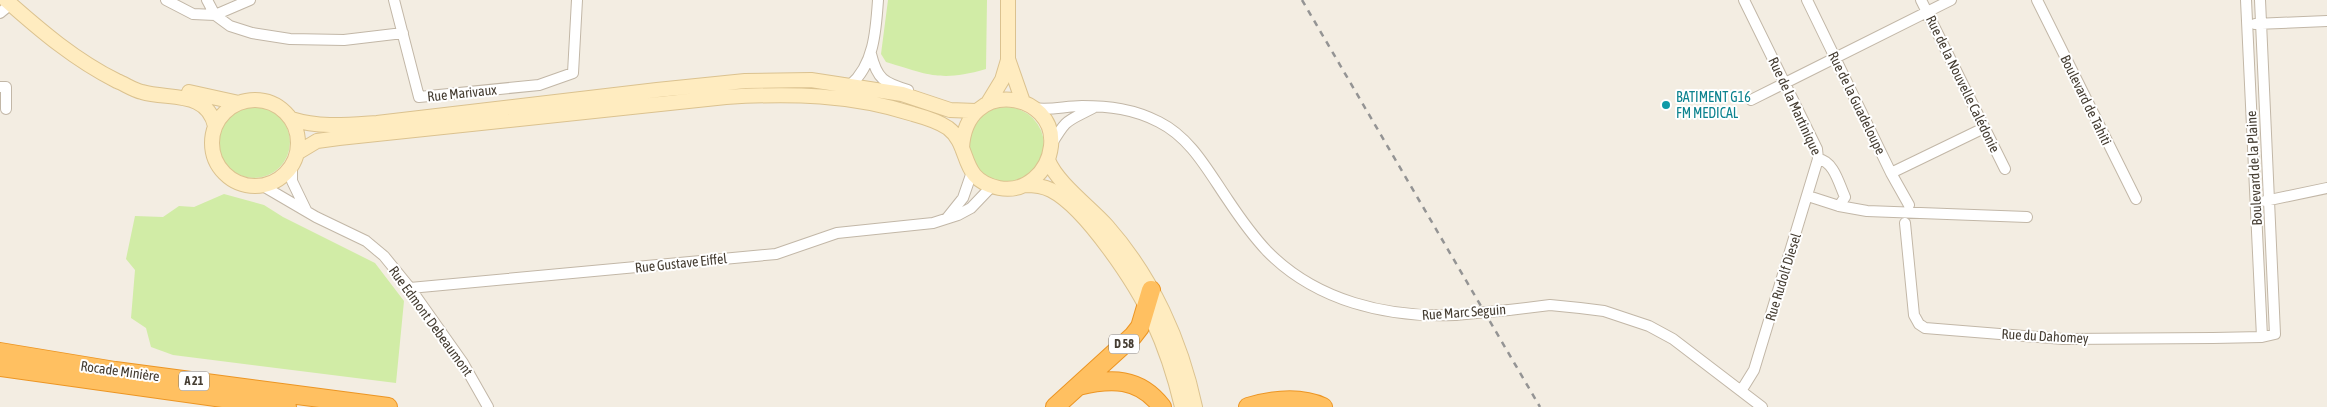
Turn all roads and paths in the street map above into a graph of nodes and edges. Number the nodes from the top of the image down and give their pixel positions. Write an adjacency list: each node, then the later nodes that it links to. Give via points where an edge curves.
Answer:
1 (166, 0): 17 (street, via 193,14)
2 (207, 0): 17 (street)
3 (250, 0): 17 (street)
4 (394, 0): 21 (street, Rue Marivaux)
5 (577, 0): 21 (street, Rue Marivaux, via 573,73 539,85 419,97)
6 (878, 0): 22 (street)
7 (1008, 0): 24 (main road)
8 (1744, 0): 25 (street, Rue de la Martinique)
9 (1807, 0): 23 (street, Rue de la Guadeloupe)
10 (1921, 0): 16 (street, Rue de la Nouvelle Calédonie)
11 (1951, 0): 16 (street)
12 (2037, 0): 53 (street, Boulevard de Tahiti)
13 (2246, 0): 20 (street, Boulevard de la Plaine)
14 (2260, 0): 19 (street, Boulevard de la Plaine)
15 (6, 6): 26 (main road, via 97,71)
16 (1927, 12): 23 (street); 39 (street, Rue de la Nouvelle Calédonie)
17 (215, 14): 21 (street, via 230,26 290,39 344,40)
18 (2327, 21): 19 (street)
19 (2261, 24): 20 (street); 54 (street, Boulevard de la Plaine)
20 (2247, 25): 55 (street, Boulevard de la Plaine)
21 (402, 34)
22 (871, 54): 27 (street, via 863,72); 32 (street, via 876,72 882,79 914,91)
23 (1836, 57): 25 (street); 47 (street, Rue de la Guadeloupe)
24 (1008, 59): 31 (main road, via 1002,80); 33 (main road, via 1015,84)
25 (1785, 83): 29 (street); 43 (street, Rue de la Martinique, via 1817,149)
26 (124, 84): 30 (main road, via 182,91); 38 (main road, via 141,92 172,96 204,106 212,114)
27 (850, 84): 32 (main road, via 902,94); 37 (main road, via 810,80 745,81 377,123 330,126)
28 (0, 87): 35 (street, via 6,87)
29 (1751, 100)
30 (239, 103): 37 (main road, via 251,100 268,102); 38 (main road, via 229,108)
31 (988, 103): 33 (main road, via 1000,100); 36 (main road)
32 (931, 104): 36 (main road, via 950,110)
33 (1028, 105): 34 (street, Rue Marc Seguin, via 1043,109); 40 (main road, via 1040,113 1049,128)
34 (1094, 107): 40 (street, Rue Marc Seguin, via 1068,119); 70 (street, Rue Marc Seguin, bridge, via 1114,107 1141,113 1174,132 1198,157 1243,223 1268,251 1304,279 1336,296 1366,307 1417,316 1550,305 1604,311 1674,338)
35 (6, 109)
36 (976, 111): 41 (main road, via 965,128)
37 (291, 119): 42 (main road, via 296,130)
38 (215, 126): 49 (main road, via 211,146 224,173 241,184)
39 (1984, 128): 45 (street, Rue de la Nouvelle Calédonie); 47 (street)
40 (1052, 145): 44 (main road)
41 (962, 148): 42 (main road, via 956,135 946,126 898,109 824,96 781,94 339,138 317,141); 46 (main road)
42 (294, 159): 49 (main road, via 279,179); 58 (street, via 292,182)
43 (1818, 159): 52 (street, Rue Rudolf Diesel); 57 (street, Rue de la Martinique, via 1831,166 1842,189 1845,197)
44 (1048, 160): 48 (main road, via 1035,179); 63 (main road, via 1058,177 1108,227)
45 (2005, 169)
46 (972, 172): 50 (main road); 60 (street, via 963,198)
47 (1891, 174): 56 (street, Rue de la Guadeloupe)
48 (1025, 185): 50 (main road, via 1014,188); 64 (main road, D 58, via 1053,191 1081,216 1127,274)
49 (263, 186): 58 (street, Rue Edmont Debeaumont)
50 (992, 186): 60 (street, Rue Gustave Eiffel, via 971,208)
51 (2327, 188): 54 (street)
52 (1808, 196): 57 (street); 70 (street, Rue Rudolf Diesel, via 1754,370)
53 (2136, 199)
54 (2269, 201): 55 (street); 65 (street, Boulevard de la Plaine)
55 (2256, 202): 66 (street, Boulevard de la Plaine)
56 (1909, 205)
57 (1839, 206): 59 (street, via 1910,214)
58 (306, 210): 62 (street, Rue Edmont Debeaumont, via 374,247)
59 (2027, 217)
60 (947, 218): 62 (street, Rue Gustave Eiffel, via 917,225 837,233 776,254)
61 (1905, 223): 66 (street, Rue du Dahomey, via 1914,315 1925,328 2063,339)
62 (410, 288): 74 (street, Rue Edmont Debeaumont)
63 (1151, 290): 64 (highway, D 58); 78 (main road, via 1174,337)
64 (1146, 308): 69 (highway, D 58, via 1140,327 1133,336); 77 (main road, D 58, via 1169,359)
65 (2275, 334): 66 (street, Rue du Dahomey)
66 (2262, 337)
67 (0, 352): 73 (highway, Rocade Minière / A 21)
68 (0, 367): 72 (highway, Rocade Minière / A 21)
69 (1077, 386): 75 (highway); 76 (highway, via 1103,380 1120,381 1150,394)
70 (1741, 391): 80 (street, Rue Marc Seguin)
71 (1253, 406): 79 (highway, via 1290,400 1313,402)
72 (287, 407)
73 (388, 407)
74 (488, 407)
75 (1055, 407)
76 (1162, 407)
77 (1182, 407)
78 (1194, 407)
79 (1323, 407)
80 (1762, 407)

